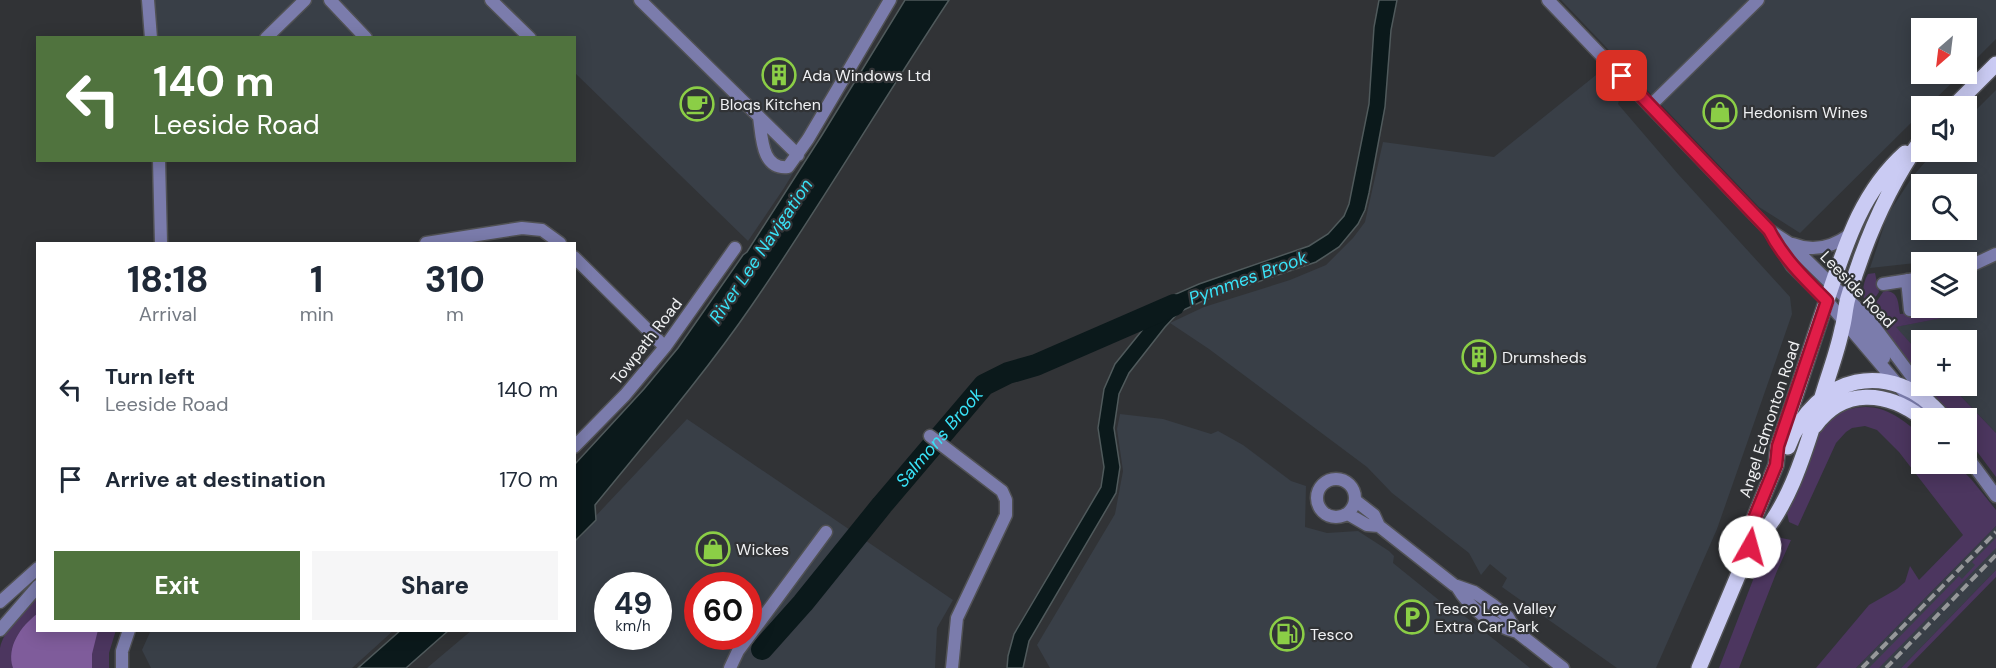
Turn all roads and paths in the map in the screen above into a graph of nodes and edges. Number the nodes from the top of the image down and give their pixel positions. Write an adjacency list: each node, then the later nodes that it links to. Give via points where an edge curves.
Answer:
1 (148, 0): 9 (street)
2 (305, 0): 10 (street)
3 (330, 0): 11 (street)
4 (491, 0): 12 (street)
5 (640, 0): 16 (street)
6 (890, 0): 18 (street)
7 (1548, 0): 15 (street, Leeside Road)
8 (1758, 0): 15 (street)
9 (151, 36)
10 (268, 36)
11 (364, 36)
12 (528, 36)
13 (1996, 64): 14 (main road)
14 (1964, 96)
15 (1651, 105): 21 (street, Leeside Road)
16 (759, 117): 18 (street); 18 (street, via 765,156 771,163 788,167)
17 (1911, 149): 22 (main road, Angel Edmonton Road, via 1876,185)
18 (798, 155)
19 (1911, 156): 35 (main road, via 1885,200)
20 (159, 162): 23 (street)
21 (1769, 230): 26 (street, Leeside Road); 36 (street, Leeside Road, via 1792,266)
22 (1849, 235): 26 (street, Leeside Road, via 1822,248 1801,248); 32 (main road, Angel Edmonton Road)
23 (161, 242)
24 (432, 242): 25 (street, via 522,228 542,230)
25 (559, 242)
26 (1789, 243): 32 (street, Leeside Road)
27 (735, 248): 39 (street, Towpath Road)
28 (1996, 254): 30 (street)
29 (576, 259): 39 (street)
30 (1977, 263)
31 (1911, 279): 33 (street)
32 (1834, 280): 35 (main road); 36 (main road, Angel Edmonton Road)
33 (1907, 280): 34 (street); 37 (street)
34 (1883, 284)
35 (1847, 300): 36 (main road); 38 (main road); 40 (street); 44 (street, Leeside Road, via 1868,318)
36 (1827, 301): 38 (street, Leeside Road); 49 (main road, Angel Edmonton Road, via 1778,446)
37 (1910, 310)
38 (1844, 321): 40 (street, Leeside Road); 41 (main road)
39 (665, 347): 48 (street, Towpath Road)
40 (1900, 385): 41 (main road, via 1856,382); 42 (street, Leeside Road); 43 (main road)
41 (1822, 397): 47 (main road); 49 (main road, via 1803,417)
42 (1919, 408)
43 (1934, 408)
44 (1936, 408)
45 (1911, 410): 47 (main road, via 1892,401 1856,398 1829,411)
46 (934, 439): 64 (street, via 1002,491 1007,507 957,618)
47 (1808, 439): 56 (main road, Angel Edmonton Road, via 1772,522)
48 (576, 445)
49 (1776, 465): 56 (main road, Angel Edmonton Road, via 1749,531)
50 (1977, 470): 51 (street)
51 (1994, 493)
52 (1356, 501): 53 (street); 53 (street, via 1354,490 1346,481 1328,480 1320,488 1317,500 1322,512 1334,518); 54 (street, via 1374,515)
53 (1348, 514): 54 (street, via 1367,525)
54 (1379, 526): 65 (street, via 1457,587 1466,603 1500,627 1517,632)
55 (826, 532): 63 (street, via 738,651)
56 (1750, 547): 66 (main road, Angel Edmonton Road)
57 (36, 570): 59 (street)
58 (36, 588): 60 (street)
59 (0, 602)
60 (0, 630)
61 (128, 632): 62 (street)
62 (122, 668)
63 (730, 668)
64 (952, 668)
65 (1563, 668)
66 (1699, 668)

